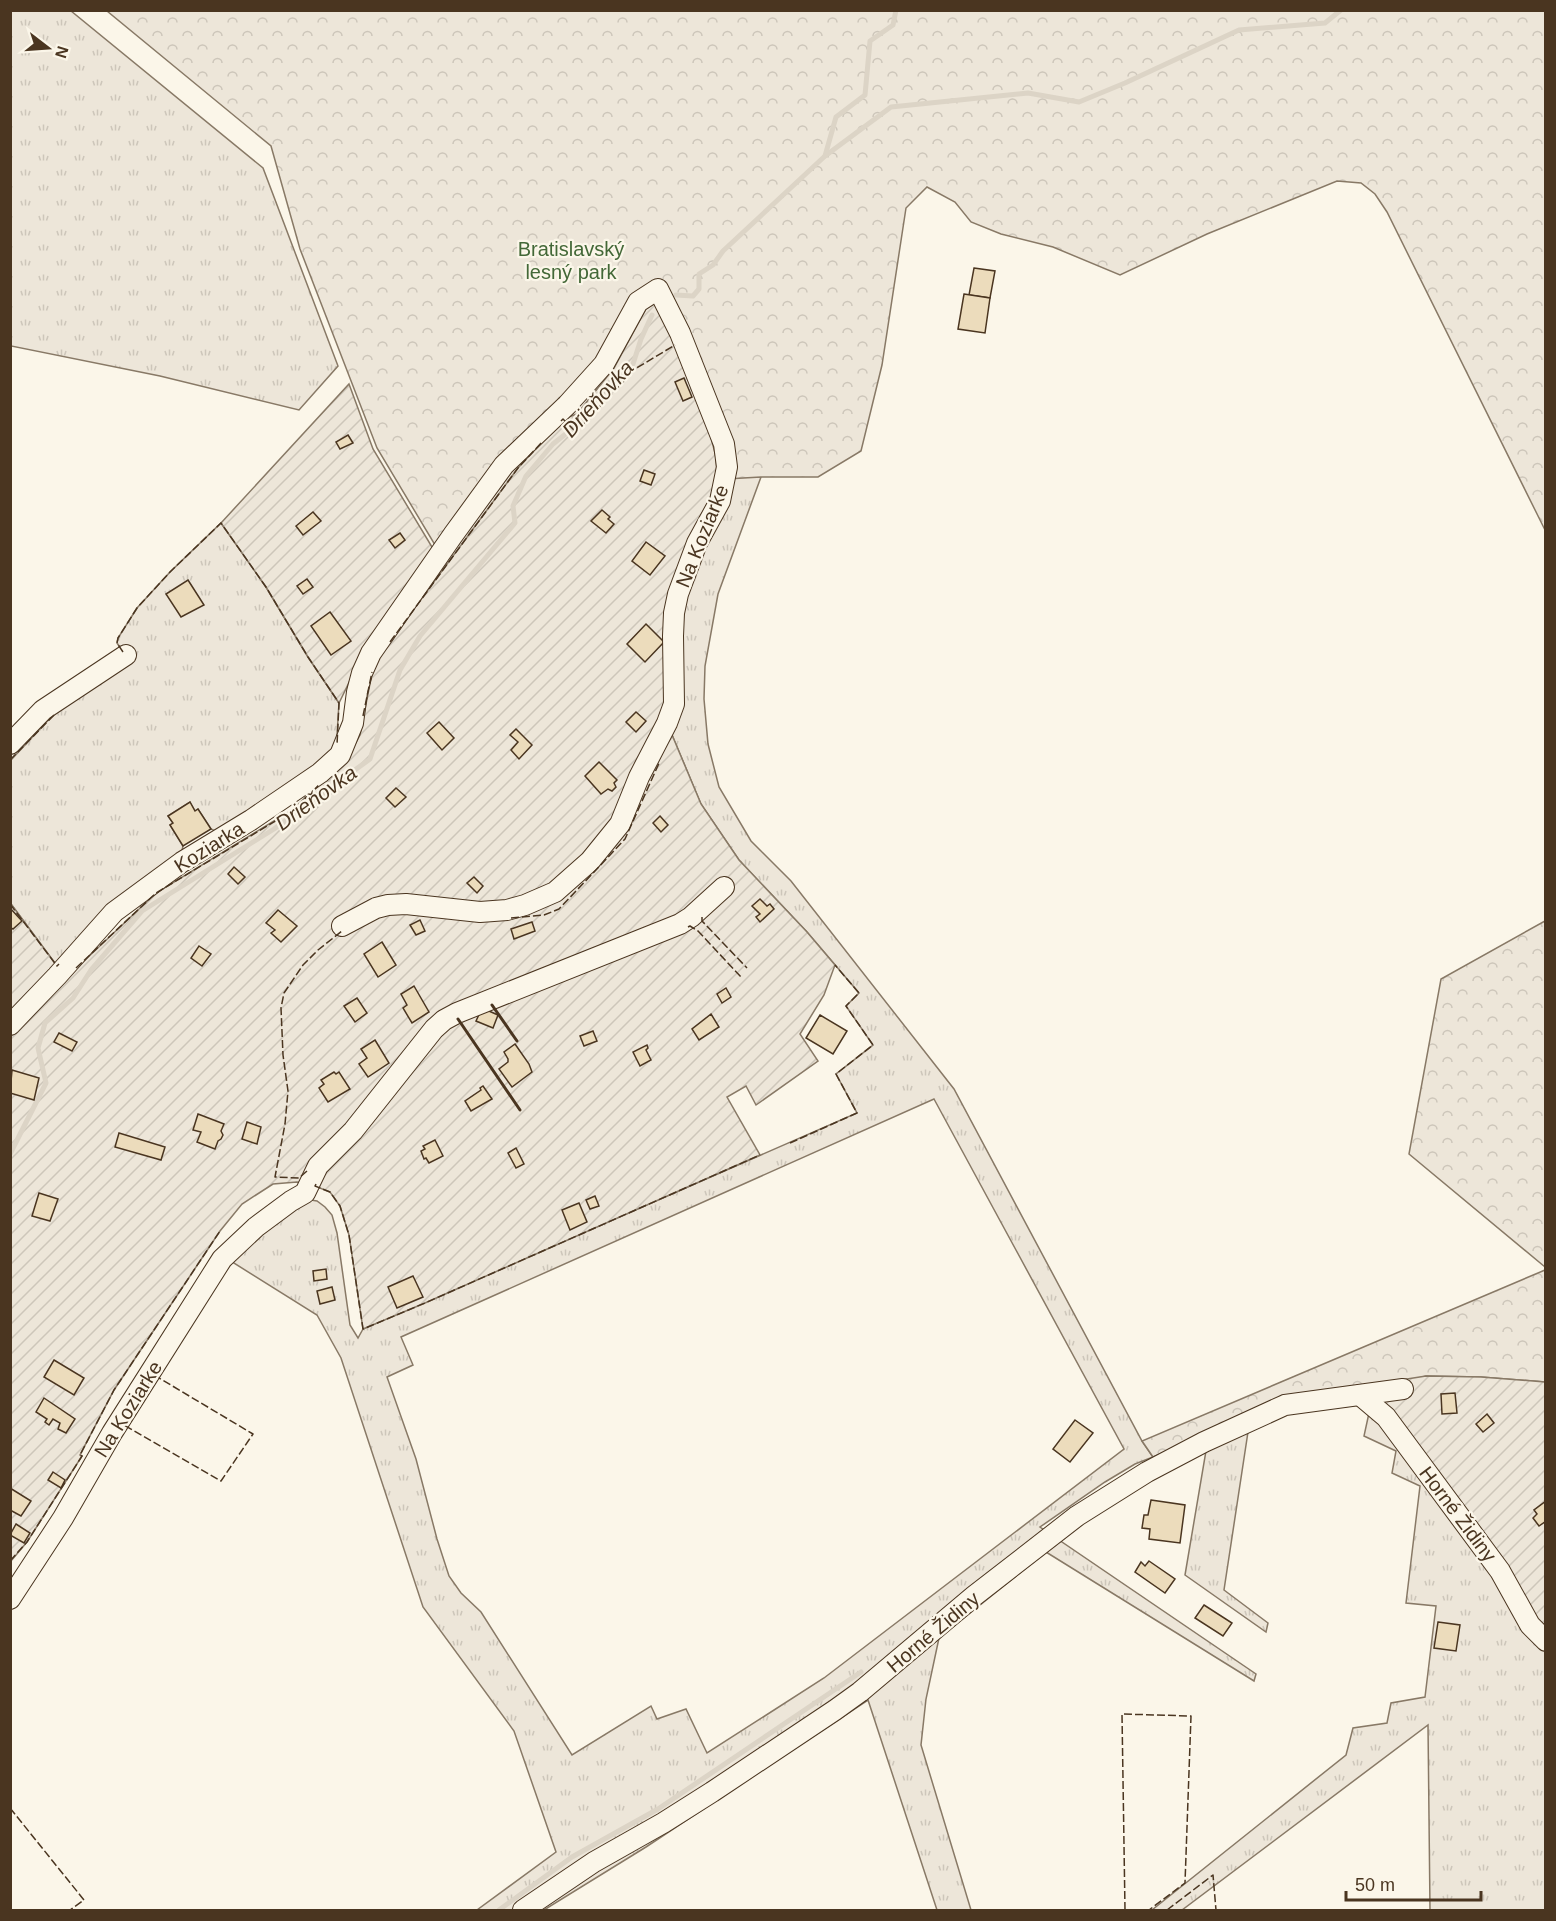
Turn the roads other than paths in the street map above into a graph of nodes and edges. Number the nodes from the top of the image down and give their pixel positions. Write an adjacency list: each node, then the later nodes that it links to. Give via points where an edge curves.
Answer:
1 (658, 289): 5 (street, Na Koziarke, via 680,333 724,444 727,467 720,501 697,543 678,594 673,636 674,704 620,824 591,861 555,892 525,905 480,912 388,905); 6 (street, Koziarka, via 638,302 603,364 504,465 371,653 357,692 353,723 340,755 320,773 182,862 114,912)
2 (126, 655): 3 (street, via 43,710)
3 (10, 744)
4 (724, 887): 9 (street, Na Koziarke, via 680,924 444,1020 434,1029 353,1131 318,1166 305,1193 256,1227 222,1259)
5 (342, 926)
6 (10, 1025)
7 (1403, 1389): 8 (street, Horné Židiny)
8 (1360, 1395): 10 (street, Horné Židiny, via 1386,1417 1500,1571 1530,1625); 11 (street, Horné Židiny, via 1285,1405 1204,1442 1113,1492 974,1596 861,1692)
9 (10, 1599)
10 (1545, 1641)
11 (523, 1911)

